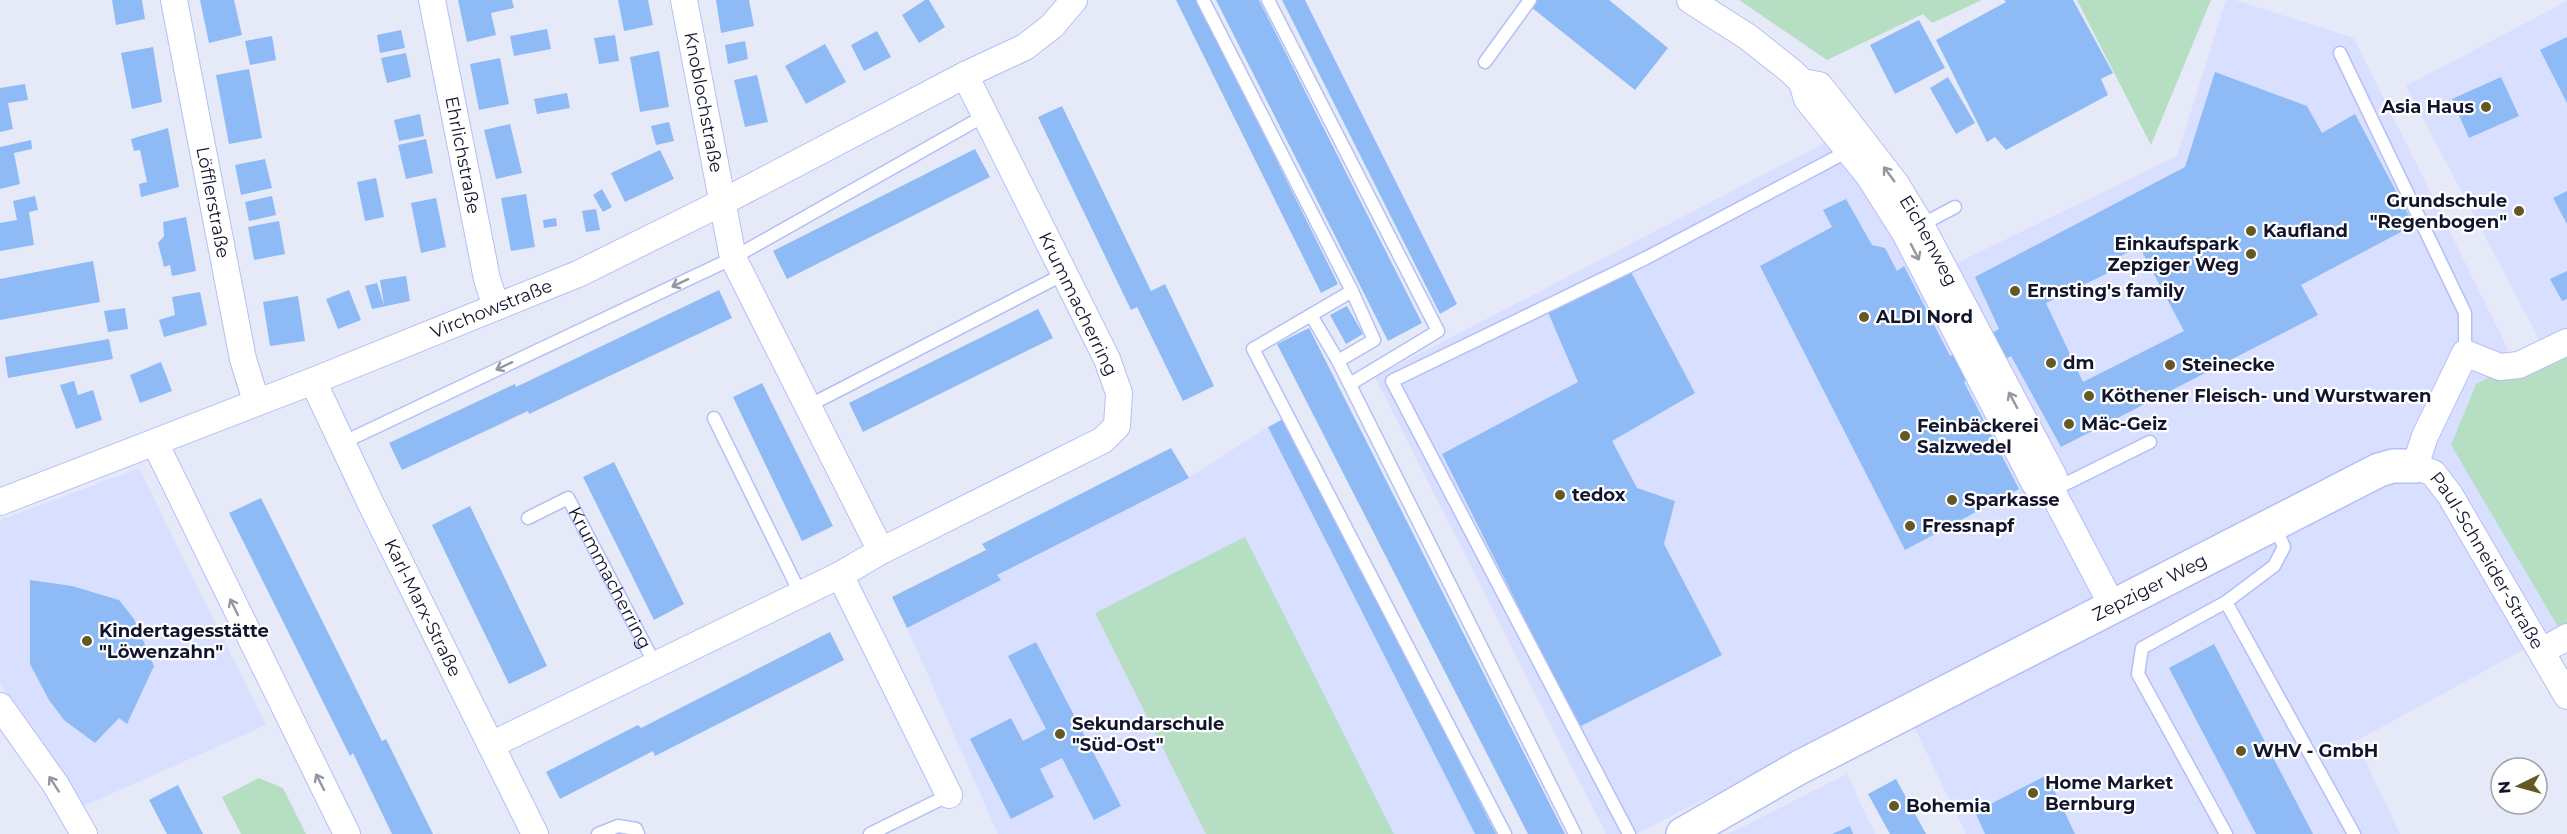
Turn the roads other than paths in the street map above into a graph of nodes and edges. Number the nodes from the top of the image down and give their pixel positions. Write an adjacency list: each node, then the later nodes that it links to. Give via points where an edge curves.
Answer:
1 (174, 0): 27 (street, Löfflerstraße, via 243,359)
2 (432, 0): 20 (street, Ehrlichstraße, via 487,279)
3 (684, 0): 14 (street, Knoblochstraße, via 719,175)
4 (1203, 0): 19 (lane)
5 (1268, 0): 26 (lane, via 1438,331)
6 (1530, 0): 10 (lane)
7 (1690, 0): 13 (street, Eichenweg, via 1748,37 1802,82 1807,99)
8 (1071, 1): 11 (street, via 1052,26 1025,47)
9 (2340, 53): 23 (lane, via 2465,314)
10 (1485, 62)
11 (965, 75): 12 (street, Krummacherring); 14 (street, Virchowstraße)
12 (984, 116): 17 (lane); 18 (street, Krummacherring)
13 (1857, 145): 16 (street, Eichenweg, one-way to 13, via 1896,184); 34 (street, Eichenweg, one-way to 34, via 2035,484); 58 (lane, via 1646,258 1392,381)
14 (721, 203): 17 (street); 20 (street, Virchowstraße, via 578,274)
15 (1954, 207): 16 (lane)
16 (1921, 225): 34 (street, Eichenweg, one-way to 16, via 2054,477)
17 (733, 258): 28 (street); 32 (lane, one-way to 32)
18 (1064, 274): 28 (lane); 38 (street, Krummacherring, via 1107,359 1119,393 1117,426 1103,440)
19 (1352, 291): 21 (lane); 24 (lane, via 1374,340)
20 (496, 307): 25 (street, Virchowstraße)
21 (1311, 315): 24 (lane); 56 (lane, via 1253,350)
22 (2567, 342): 23 (street, via 2519,364 2500,366)
23 (2465, 353): 33 (street)
24 (1338, 361): 26 (lane)
25 (313, 381): 27 (street, Virchowstraße); 32 (street, Karl-Marx-Straße)
26 (1350, 384): 57 (lane)
27 (256, 401): 30 (street, Virchowstraße)
28 (808, 406): 38 (street)
29 (714, 418): 40 (lane)
30 (154, 442): 35 (street, Virchowstraße); 51 (street, one-way to 30)
31 (2150, 442): 34 (lane)
32 (342, 443): 48 (street, Karl-Marx-Straße)
33 (2415, 466): 37 (street, Zepziger Weg, via 2379,470); 44 (street, Paul-Schneider-Straße, via 2433,473 2450,495)
34 (2052, 490): 42 (street, Eichenweg)
35 (0, 502)
36 (528, 518): 45 (lane, Krummacherring, via 568,498)
37 (2274, 525): 41 (lane, via 2284,547 2274,566); 42 (street, Zepziger Weg)
38 (881, 552): 39 (street, Krummacherring)
39 (840, 575): 40 (street, Krummacherring); 49 (street)
40 (800, 593): 45 (street, Krummacherring)
41 (2226, 602): 60 (lane, via 2142,648 2139,674); 61 (lane)
42 (2113, 607): 59 (street, Zepziger Weg, via 1800,767)
43 (2567, 637): 44 (street)
44 (2542, 651): 46 (street, Paul-Schneider-Straße)
45 (656, 666): 48 (street, Krummacherring)
46 (2567, 696)
47 (0, 706): 50 (street, one-way to 47, via 56,785)
48 (491, 745): 52 (street, Karl-Marx-Straße)
49 (949, 795): 55 (lane)
50 (84, 834)
51 (347, 834)
52 (535, 834)
53 (598, 834): 54 (lane, via 618,826 636,829)
54 (638, 834)
55 (870, 834)
56 (1505, 834)
57 (1575, 834)
58 (1629, 834)
59 (1683, 834)
60 (2226, 834)
61 (2354, 834)

